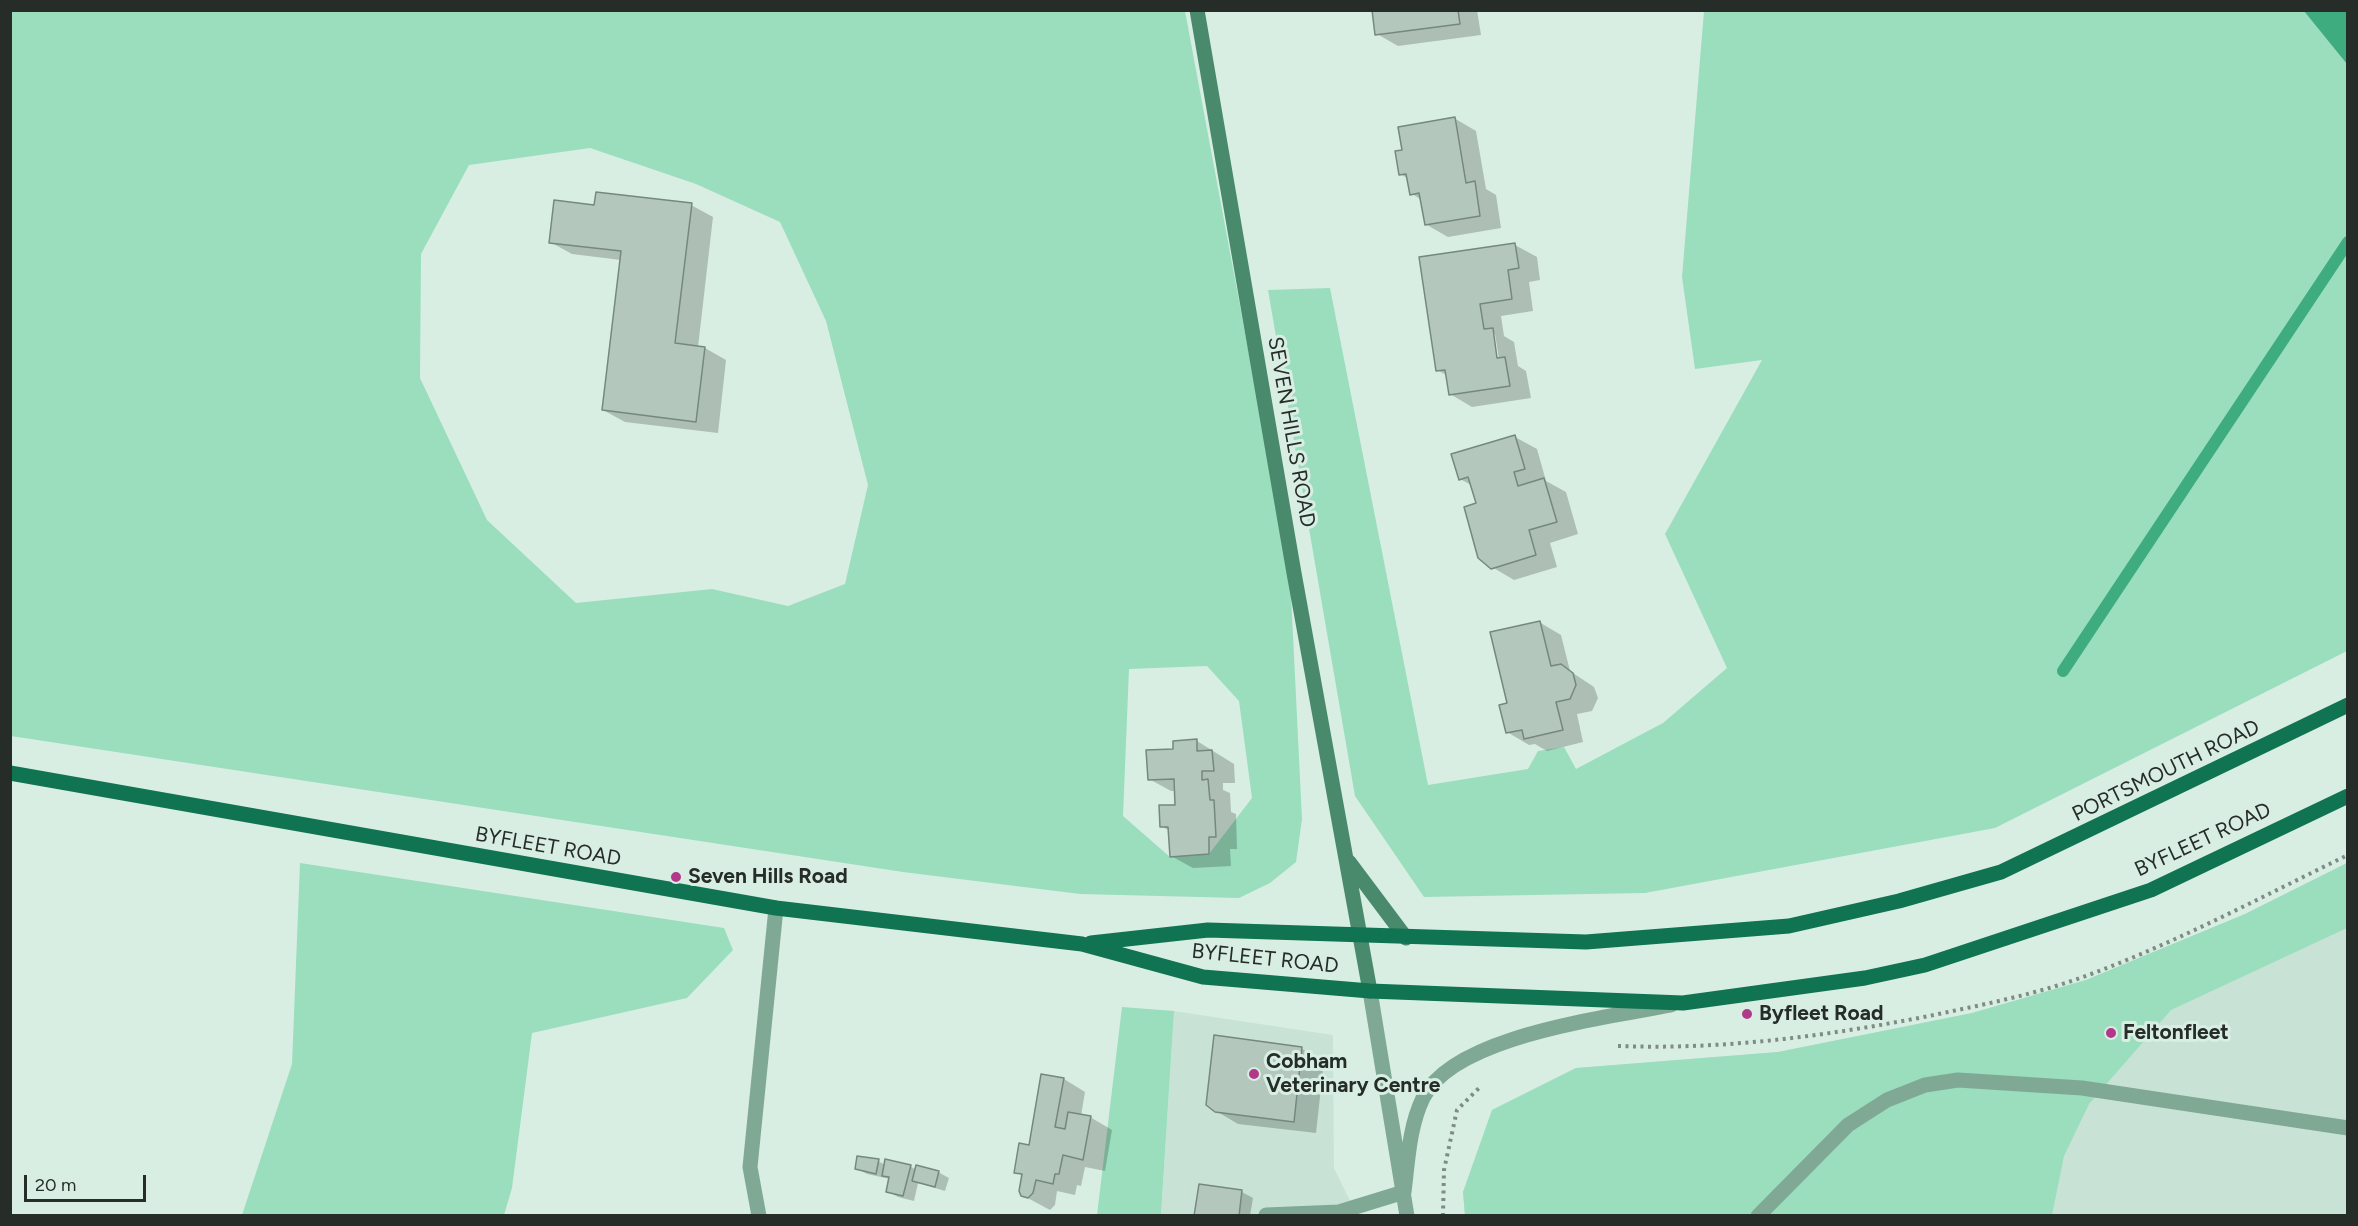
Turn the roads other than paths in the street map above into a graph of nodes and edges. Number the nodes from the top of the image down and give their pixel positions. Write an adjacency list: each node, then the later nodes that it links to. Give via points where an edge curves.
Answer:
1 (1197, 10): 5 (main road, SEVEN HILLS ROAD)
2 (2348, 705): 6 (main road, PORTSMOUTH ROAD)
3 (10, 774): 7 (main road, BYFLEET ROAD)
4 (2348, 796): 12 (main road, BYFLEET ROAD, via 2151,890 1925,965 1865,978)
5 (1348, 860): 8 (main road, SEVEN HILLS ROAD); 9 (main road, SEVEN HILLS ROAD)
6 (2001, 872): 9 (main road, BYFLEET ROAD, via 1790,926 1586,942)
7 (776, 908): 10 (main road, BYFLEET ROAD); 15 (lane, via 750,1167)
8 (1360, 936): 9 (main road, BYFLEET ROAD); 10 (main road, BYFLEET ROAD, via 1208,930); 11 (main road, SEVEN HILLS ROAD)
9 (1406, 938)
10 (1082, 944): 11 (main road, BYFLEET ROAD, via 1203,977)
11 (1370, 991): 12 (main road, BYFLEET ROAD); 14 (lane)
12 (1683, 1003): 14 (lane, via 1536,1033 1470,1054 1454,1064 1424,1097 1412,1132)
13 (2348, 1128): 18 (lane, via 2082,1088 1958,1080 1925,1085 1887,1100 1848,1125)
14 (1404, 1192): 16 (lane, via 1339,1212); 17 (lane)
15 (759, 1215)
16 (1266, 1215)
17 (1407, 1215)
18 (1758, 1215)

